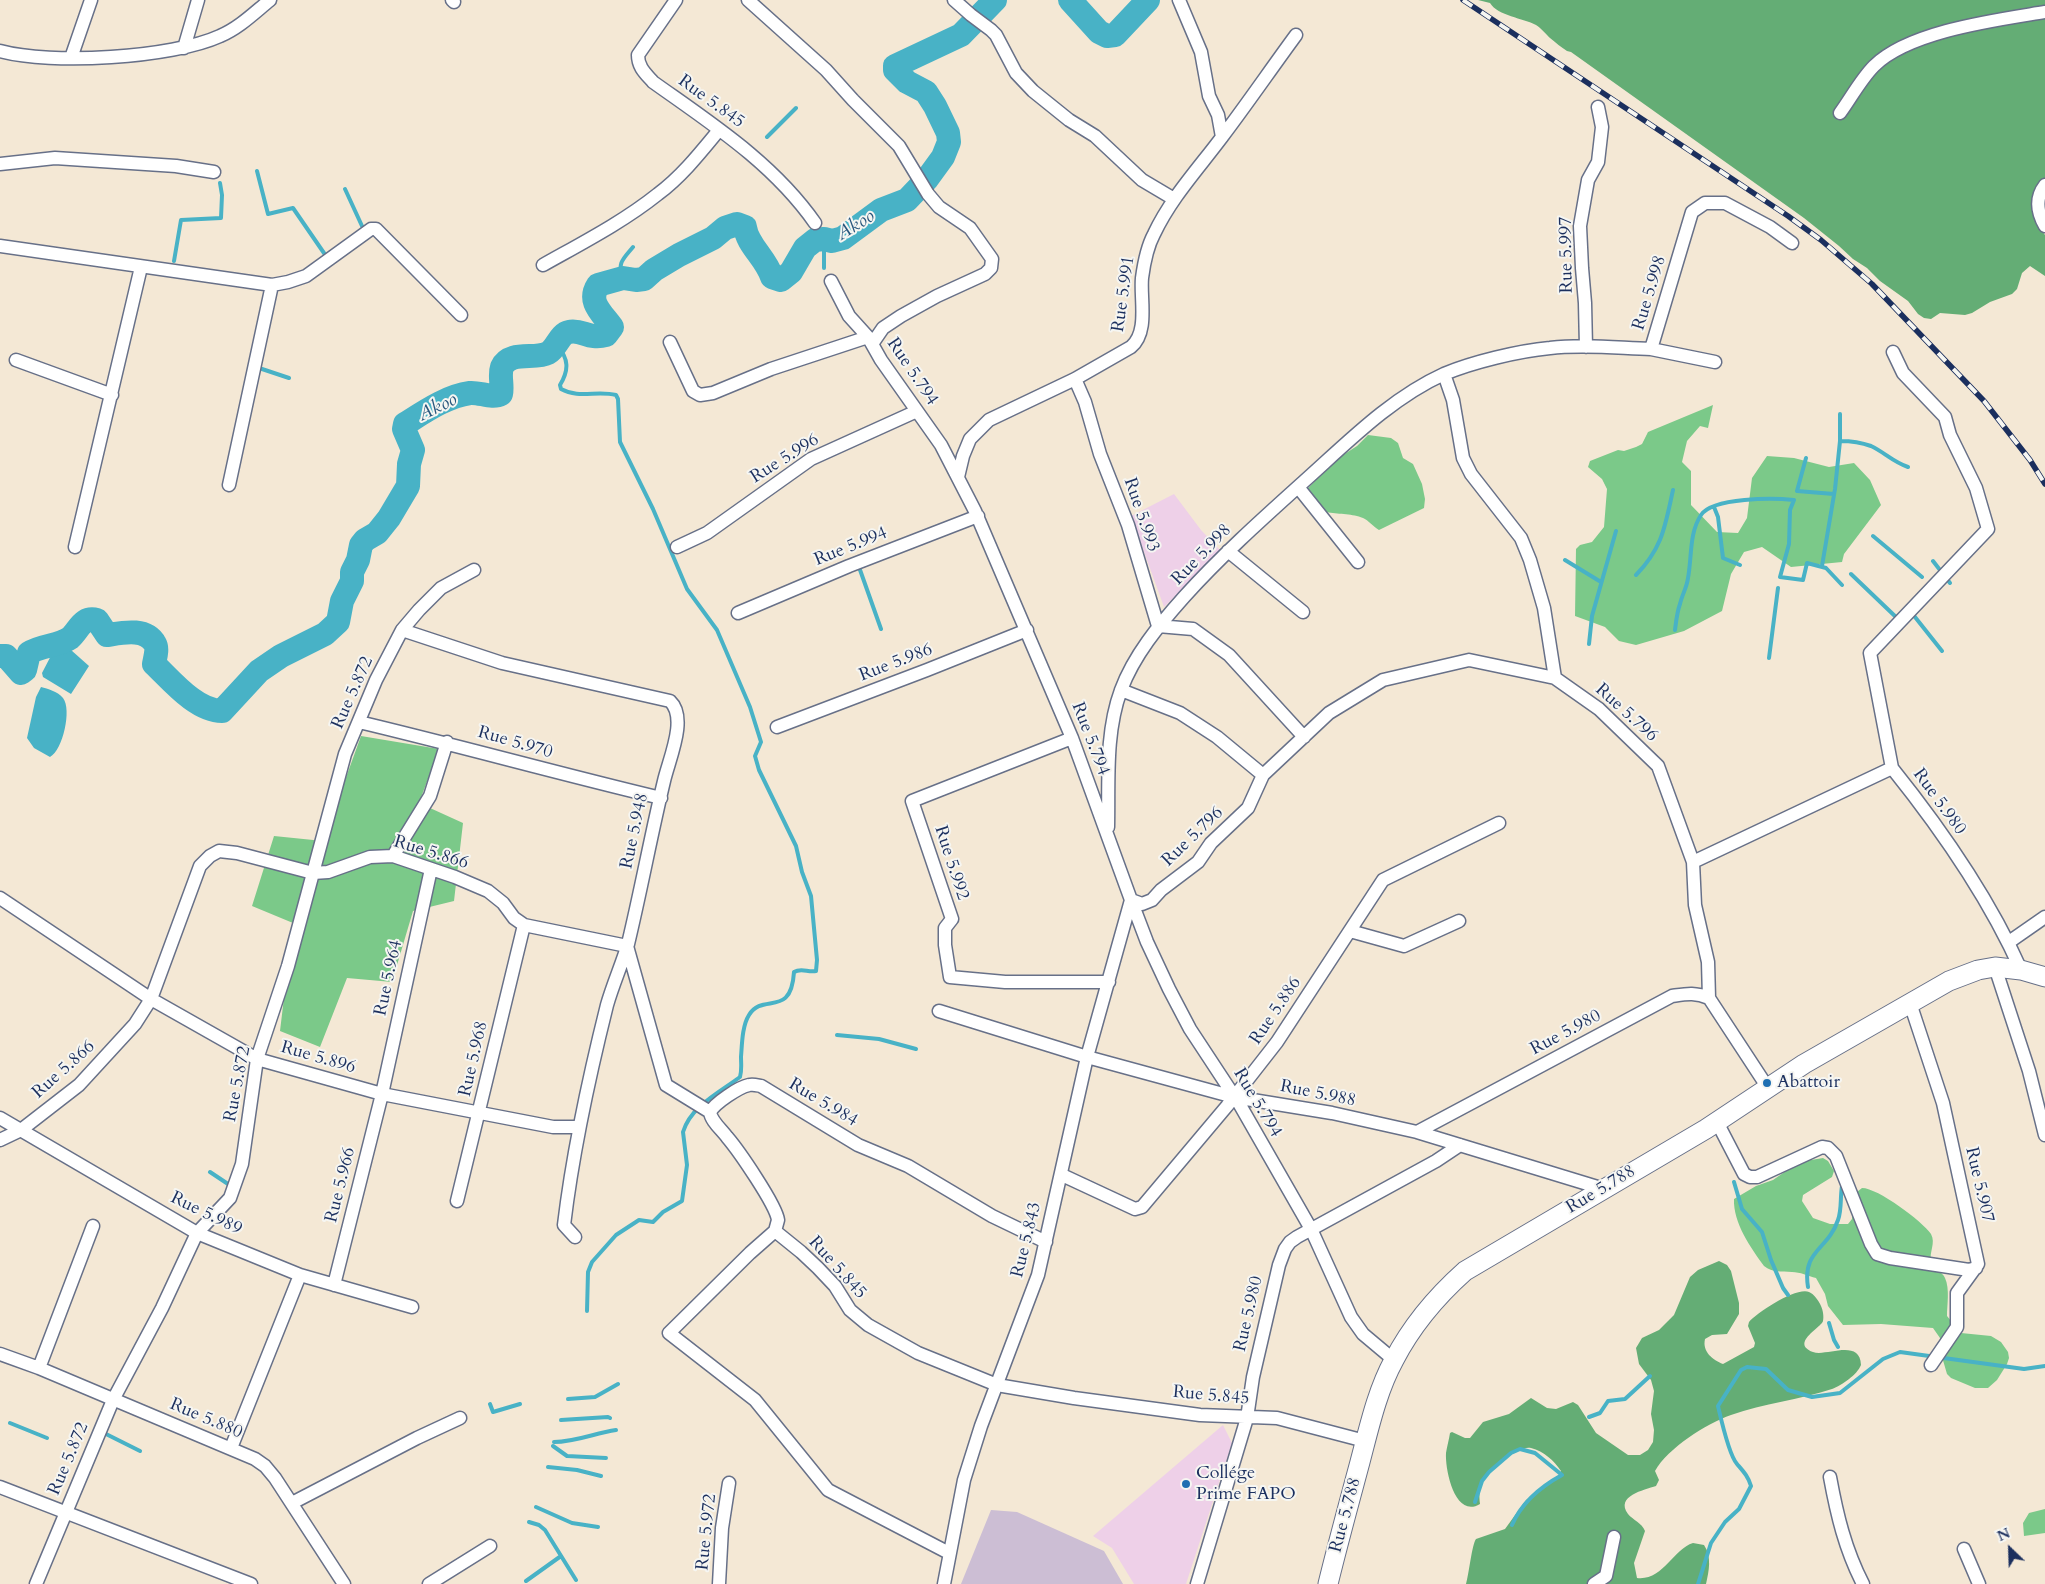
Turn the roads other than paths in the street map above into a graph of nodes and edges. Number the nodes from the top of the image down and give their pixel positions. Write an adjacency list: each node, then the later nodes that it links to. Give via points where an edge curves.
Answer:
1 (91, 0): 12 (street)
2 (198, 0): 10 (street)
3 (270, 0): 10 (street, via 221,36)
4 (676, 0): 15 (street, Rue 5.845, via 641,50 638,63 653,82)
5 (748, 0): 30 (street, via 826,70 899,146 928,194 939,207 970,228 992,259 991,268 984,274 901,316)
6 (954, 0): 20 (street, via 996,36 1016,73 1032,91 1095,136 1142,180)
7 (1179, 0): 16 (street, via 1201,52 1209,96 1218,115)
8 (2045, 12): 14 (street, via 1934,34 1891,53 1874,67)
9 (1296, 35): 16 (street, Rue 5.991)
10 (184, 48): 12 (street, via 150,54)
11 (0, 51): 12 (street, via 20,57)
12 (70, 58)
13 (1598, 107): 32 (street, Rue 5.997, via 1602,127 1598,162 1588,180 1580,226)
14 (1840, 113)
15 (719, 130): 21 (street, Rue 5.845, via 766,166 790,190); 25 (street, via 693,162 659,194)
16 (1222, 136): 20 (street, Rue 5.991)
17 (0, 164): 18 (street, via 55,158 176,166)
18 (214, 172)
19 (2045, 185): 22 (street, via 2039,194 2038,210)
20 (1174, 199): 38 (street, Rue 5.991, via 1153,235 1145,260 1137,342)
21 (815, 223)
22 (2045, 226)
23 (1792, 243): 33 (street, Rue 5.998, via 1725,203 1705,203 1692,212)
24 (0, 246): 26 (street)
25 (543, 265)
26 (141, 267): 28 (street); 39 (street)
27 (830, 282): 30 (street, via 849,316)
28 (272, 285): 29 (street, via 306,276 360,236 376,229); 42 (street)
29 (462, 315)
30 (870, 341): 31 (street, Rue 5.794, via 700,395 693,391); 40 (street, Rue 5.794)
31 (670, 342)
32 (1586, 347): 33 (street, Rue 5.998); 37 (street, Rue 5.998, via 1549,348 1473,363)
33 (1651, 350): 36 (street)
34 (1893, 352): 62 (street, via 1903,373 1945,417 1950,435 1976,488 1988,529 1870,653)
35 (16, 360): 39 (street)
36 (1715, 362)
37 (1444, 374): 43 (street, Rue 5.998, via 1392,405); 55 (street, via 1453,400 1463,458 1470,474 1520,538 1530,560 1544,608)
38 (1075, 379): 41 (street, Rue 5.991, via 990,420 970,439); 52 (street, Rue 5.993, via 1128,524)
39 (112, 394): 45 (street)
40 (917, 411): 41 (street, Rue 5.794, via 942,445); 46 (street, Rue 5.996, via 812,459 707,533)
41 (958, 477): 44 (street, Rue 5.794)
42 (229, 485)
43 (1298, 487): 47 (street, Rue 5.998); 48 (street)
44 (978, 516): 51 (street, Rue 5.994); 54 (street, Rue 5.794)
45 (75, 547)
46 (677, 547)
47 (1228, 551): 50 (street); 52 (street, Rue 5.998)
48 (1358, 562)
49 (474, 570): 53 (street, Rue 5.872, via 441,588)
50 (1303, 612)
51 (738, 613)
52 (1158, 626): 56 (street, Rue 5.998); 59 (street, via 1193,629 1229,655)
53 (402, 630): 57 (street, Rue 5.872); 64 (street, Rue 5.948, via 502,663 670,701 677,712 678,727)
54 (1027, 630): 58 (street, Rue 5.986); 60 (street, Rue 5.794)
55 (1555, 678): 59 (street, Rue 5.796, via 1470,660 1383,680 1329,713); 68 (street, Rue 5.796, via 1599,708 1658,766)
56 (1121, 690): 63 (street, via 1180,713 1217,737); 66 (street, Rue 5.998, via 1113,718)
57 (359, 722): 61 (street, Rue 5.970); 70 (street, Rue 5.872, via 345,754)
58 (778, 727)
59 (1304, 737): 63 (street, Rue 5.796)
60 (1072, 738): 66 (street, Rue 5.794); 82 (street, Rue 5.992, via 912,801 952,920 945,928 950,977 1005,982)
61 (447, 742): 64 (street, Rue 5.970); 67 (street, via 430,796)
62 (1892, 768): 68 (street, Rue 5.980); 77 (street, Rue 5.980, via 1928,814)
63 (1263, 775): 72 (street, Rue 5.796, via 1248,808 1211,843 1198,862 1152,900 1142,904)
64 (661, 798): 78 (street, Rue 5.948)
65 (1498, 823): 76 (street, Rue 5.886, via 1383,880)
66 (1108, 834): 72 (street, Rue 5.794)
67 (392, 856): 69 (street, Rue 5.866); 70 (street, Rue 5.866, via 370,857 328,872)
68 (1693, 862): 83 (street, Rue 5.796, via 1695,905 1708,962)
69 (431, 869): 75 (street, Rue 5.866, via 488,891); 90 (street, Rue 5.964)
70 (313, 873): 84 (street, Rue 5.866, via 237,853 219,851 210,856 200,866); 88 (street, Rue 5.872, via 279,998)
71 (0, 898): 84 (street, Rue 5.896)
72 (1131, 900): 82 (street, Rue 5.843); 91 (street, Rue 5.794, via 1190,1030)
73 (2045, 917): 77 (street)
74 (1459, 921): 76 (street, via 1404,946)
75 (524, 925): 78 (street); 93 (street, Rue 5.968)
76 (1350, 931): 91 (street, Rue 5.886, via 1278,1042)
77 (2008, 942): 80 (street, Rue 5.980)
78 (627, 946): 92 (street, via 666,1085); 96 (street, Rue 5.948, via 608,1003)
79 (1995, 967): 80 (street, Rue 5.788); 85 (street, Rue 5.788, via 1965,974); 99 (street, via 2029,1071)
80 (2021, 970): 81 (street, Rue 5.788)
81 (2045, 977)
82 (1109, 982): 87 (street, Rue 5.843)
83 (1709, 998): 89 (street); 98 (street, Rue 5.980, via 1691,993 1672,996)
84 (151, 999): 88 (street, Rue 5.896); 97 (street, Rue 5.866, via 135,1024 79,1085)
85 (1910, 1003): 89 (street, Rue 5.788); 111 (street, Rue 5.907, via 1942,1103 1978,1258)
86 (939, 1011): 87 (street, Rue 5.988)
87 (1087, 1057): 91 (street, Rue 5.988); 102 (street, Rue 5.843)
88 (257, 1060): 90 (street, Rue 5.896); 108 (street, Rue 5.872, via 242,1164 230,1198)
89 (1768, 1088): 95 (street, Rue 5.788)
90 (382, 1094): 93 (street, Rue 5.896); 113 (street, Rue 5.966)
91 (1234, 1097): 98 (street, Rue 5.988, via 1332,1113); 102 (street, Rue 5.886, via 1138,1209); 106 (street, Rue 5.794)
92 (710, 1112): 107 (street, via 770,1202 778,1220); 110 (street, Rue 5.984, via 713,1106 743,1086 760,1086 858,1145 908,1166 992,1216)
93 (479, 1113): 96 (street, Rue 5.896, via 560,1128); 104 (street, Rue 5.968)
94 (0, 1118): 97 (street, Rue 5.989)
95 (1717, 1122): 103 (street, Rue 5.788); 111 (street, via 1744,1174 1750,1177 1822,1147 1828,1148 1836,1156 1877,1254 1969,1270)
96 (579, 1127): 109 (street, Rue 5.948, via 564,1224)
97 (21, 1130): 100 (street, Rue 5.866); 108 (street, Rue 5.989)
98 (1418, 1132): 101 (street, Rue 5.988)
99 (2045, 1136)
100 (0, 1140)
101 (1460, 1145): 103 (street, Rue 5.988); 106 (street, Rue 5.980)
102 (1062, 1175): 110 (street, Rue 5.843)
103 (1604, 1189): 116 (street, Rue 5.788, via 1465,1271 1430,1306)
104 (457, 1201)
105 (93, 1226): 118 (street)
106 (1311, 1230): 116 (street, Rue 5.794, via 1351,1317 1363,1334); 122 (street, Rue 5.980, via 1290,1242 1279,1265 1253,1377)
107 (774, 1231): 119 (street, Rue 5.845, via 818,1268 835,1286 850,1310 868,1325 918,1354); 133 (street, via 669,1334 755,1400 828,1490)
108 (198, 1232): 112 (street, Rue 5.989); 120 (street, Rue 5.872)
109 (575, 1237)
110 (1046, 1242): 119 (street, Rue 5.843, via 1038,1275)
111 (1976, 1268): 117 (street, via 1957,1292 1957,1327)
112 (300, 1274): 113 (street, Rue 5.989); 124 (street)
113 (334, 1284): 114 (street, Rue 5.989)
114 (412, 1307)
115 (0, 1354): 118 (street, Rue 5.880)
116 (1394, 1360): 123 (street, Rue 5.788)
117 (1931, 1365)
118 (39, 1368): 120 (street, Rue 5.880)
119 (997, 1385): 122 (street, Rue 5.845, via 1200,1415); 133 (street, Rue 5.843, via 964,1480)
120 (113, 1400): 124 (street, Rue 5.880); 129 (street, Rue 5.872)
121 (460, 1418): 128 (street)
122 (1247, 1418): 123 (street, Rue 5.845, via 1277,1418); 140 (street, Rue 5.980)
123 (1365, 1441): 141 (street, Rue 5.788)
124 (231, 1448): 128 (street, Rue 5.880, via 265,1466)
125 (1830, 1477): 143 (street, via 1850,1558)
126 (729, 1483): 138 (street, Rue 5.972, via 722,1528)
127 (0, 1487): 129 (street)
128 (292, 1503): 136 (street, Rue 5.880)
129 (66, 1514): 134 (street, Rue 5.872); 135 (street)
130 (1614, 1537): 142 (street, via 1606,1576)
131 (490, 1546): 137 (street)
132 (1964, 1549): 144 (street)
133 (949, 1553): 139 (street, Rue 5.843)
134 (36, 1584)
135 (251, 1584)
136 (344, 1584)
137 (429, 1584)
138 (720, 1584)
139 (944, 1584)
140 (1197, 1584)
141 (1328, 1584)
142 (1594, 1584)
143 (1863, 1584)
144 (1979, 1584)

